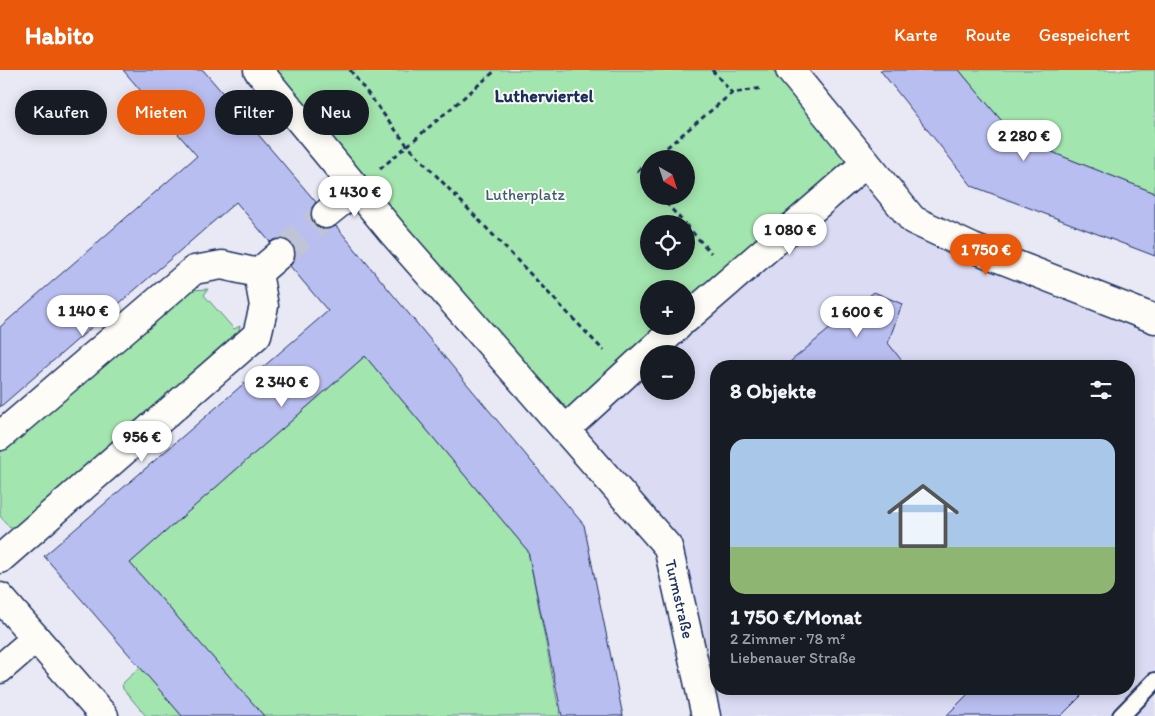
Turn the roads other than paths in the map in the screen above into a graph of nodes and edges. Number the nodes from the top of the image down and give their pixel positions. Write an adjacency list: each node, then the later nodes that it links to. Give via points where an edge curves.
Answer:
1 (258, 70): 4 (street)
2 (795, 76): 3 (street)
3 (866, 163): 8 (street); 9 (street, via 914,220 972,248)
4 (357, 189): 5 (street); 11 (street)
5 (326, 214)
6 (280, 254): 7 (street)
7 (258, 272): 12 (street, via 222,265 194,270); 13 (street, via 264,306 257,334)
8 (695, 311)
9 (1155, 319)
10 (668, 335): 11 (street)
11 (566, 429): 19 (street, Turmstraße, via 668,547)
12 (0, 436)
13 (0, 559)
14 (0, 596): 15 (street)
15 (36, 638): 16 (street); 18 (street)
16 (0, 669)
17 (1155, 681): 20 (lane)
18 (104, 716)
19 (706, 716)
20 (1121, 716)

